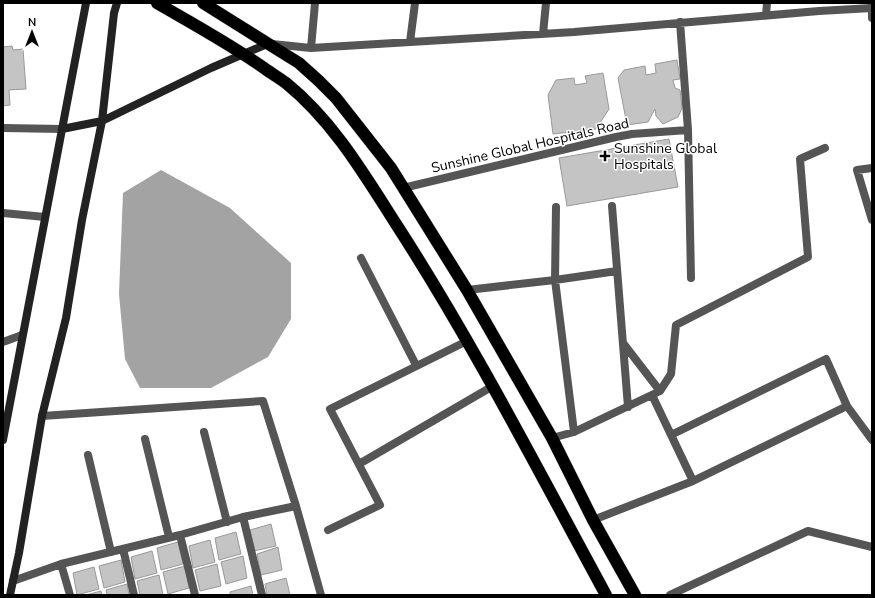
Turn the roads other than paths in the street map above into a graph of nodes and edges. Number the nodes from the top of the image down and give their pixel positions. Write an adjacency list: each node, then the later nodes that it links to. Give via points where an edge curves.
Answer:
1 (86, 3): 20 (street)
2 (118, 3): 18 (street, via 114,13)
3 (157, 3): 17 (highway)
4 (203, 3): 15 (highway)
5 (315, 3): 16 (street)
6 (415, 3): 14 (street)
7 (546, 3): 13 (street)
8 (767, 3): 10 (street)
9 (872, 6): 10 (street); 11 (street)
10 (766, 15): 12 (street)
11 (872, 18)
12 (680, 22): 13 (street); 21 (street)
13 (543, 34): 14 (street)
14 (410, 42): 16 (street)
15 (267, 44): 16 (street); 17 (street); 24 (highway, via 299,63 336,98)
16 (311, 48)
17 (243, 54): 18 (street); 36 (highway, via 286,83 331,128 354,159 432,280)
18 (102, 121): 20 (street); 44 (street, via 66,318)
19 (3, 128): 20 (street)
20 (62, 129): 28 (street)
21 (688, 130): 24 (street, Sunshine Global Hospitals Road, via 616,137); 32 (street)
22 (824, 148): 41 (street, via 800,159 808,257 676,325 671,374)
23 (872, 168): 29 (street, via 857,170)
24 (403, 188): 34 (highway)
25 (612, 206): 31 (street)
26 (556, 207): 33 (street)
27 (3, 213): 28 (street)
28 (45, 217): 35 (street)
29 (872, 220)
30 (361, 258): 39 (street)
31 (618, 270): 33 (street); 38 (street)
32 (691, 278)
33 (556, 280): 34 (street); 46 (street)
34 (467, 290): 48 (highway)
35 (22, 335): 37 (street); 50 (street)
36 (466, 341): 39 (street); 40 (highway)
37 (3, 342)
38 (623, 342): 41 (street); 43 (street)
39 (416, 365): 53 (street, via 330,409)
40 (493, 386): 53 (street); 73 (highway)
41 (656, 393): 43 (street); 47 (street)
42 (847, 406): 47 (street, via 826,359); 51 (street); 54 (street)
43 (628, 407): 46 (street)
44 (42, 416): 55 (street, via 263,401); 66 (street)
45 (204, 432): 58 (street)
46 (574, 432): 48 (street)
47 (671, 435): 54 (street)
48 (552, 438): 57 (highway)
49 (145, 439): 61 (street)
50 (3, 440)
51 (872, 440)
52 (88, 455): 64 (street)
53 (359, 464): 59 (street, via 380,505)
54 (693, 481): 57 (street)
55 (296, 506): 56 (street); 72 (street)
56 (243, 518): 58 (street); 71 (street)
57 (593, 520): 74 (highway)
58 (227, 522): 60 (street)
59 (328, 530)
60 (180, 535): 61 (street); 70 (street)
61 (169, 538): 63 (street)
62 (872, 547): 75 (street, via 808,531)
63 (123, 549): 64 (street); 69 (street)
64 (111, 552): 65 (street)
65 (62, 564): 66 (street); 68 (street)
66 (13, 581): 67 (street)
67 (10, 595)
68 (70, 595)
69 (134, 595)
70 (195, 595)
71 (262, 595)
72 (321, 595)
73 (606, 595)
74 (635, 595)
75 (670, 595)

